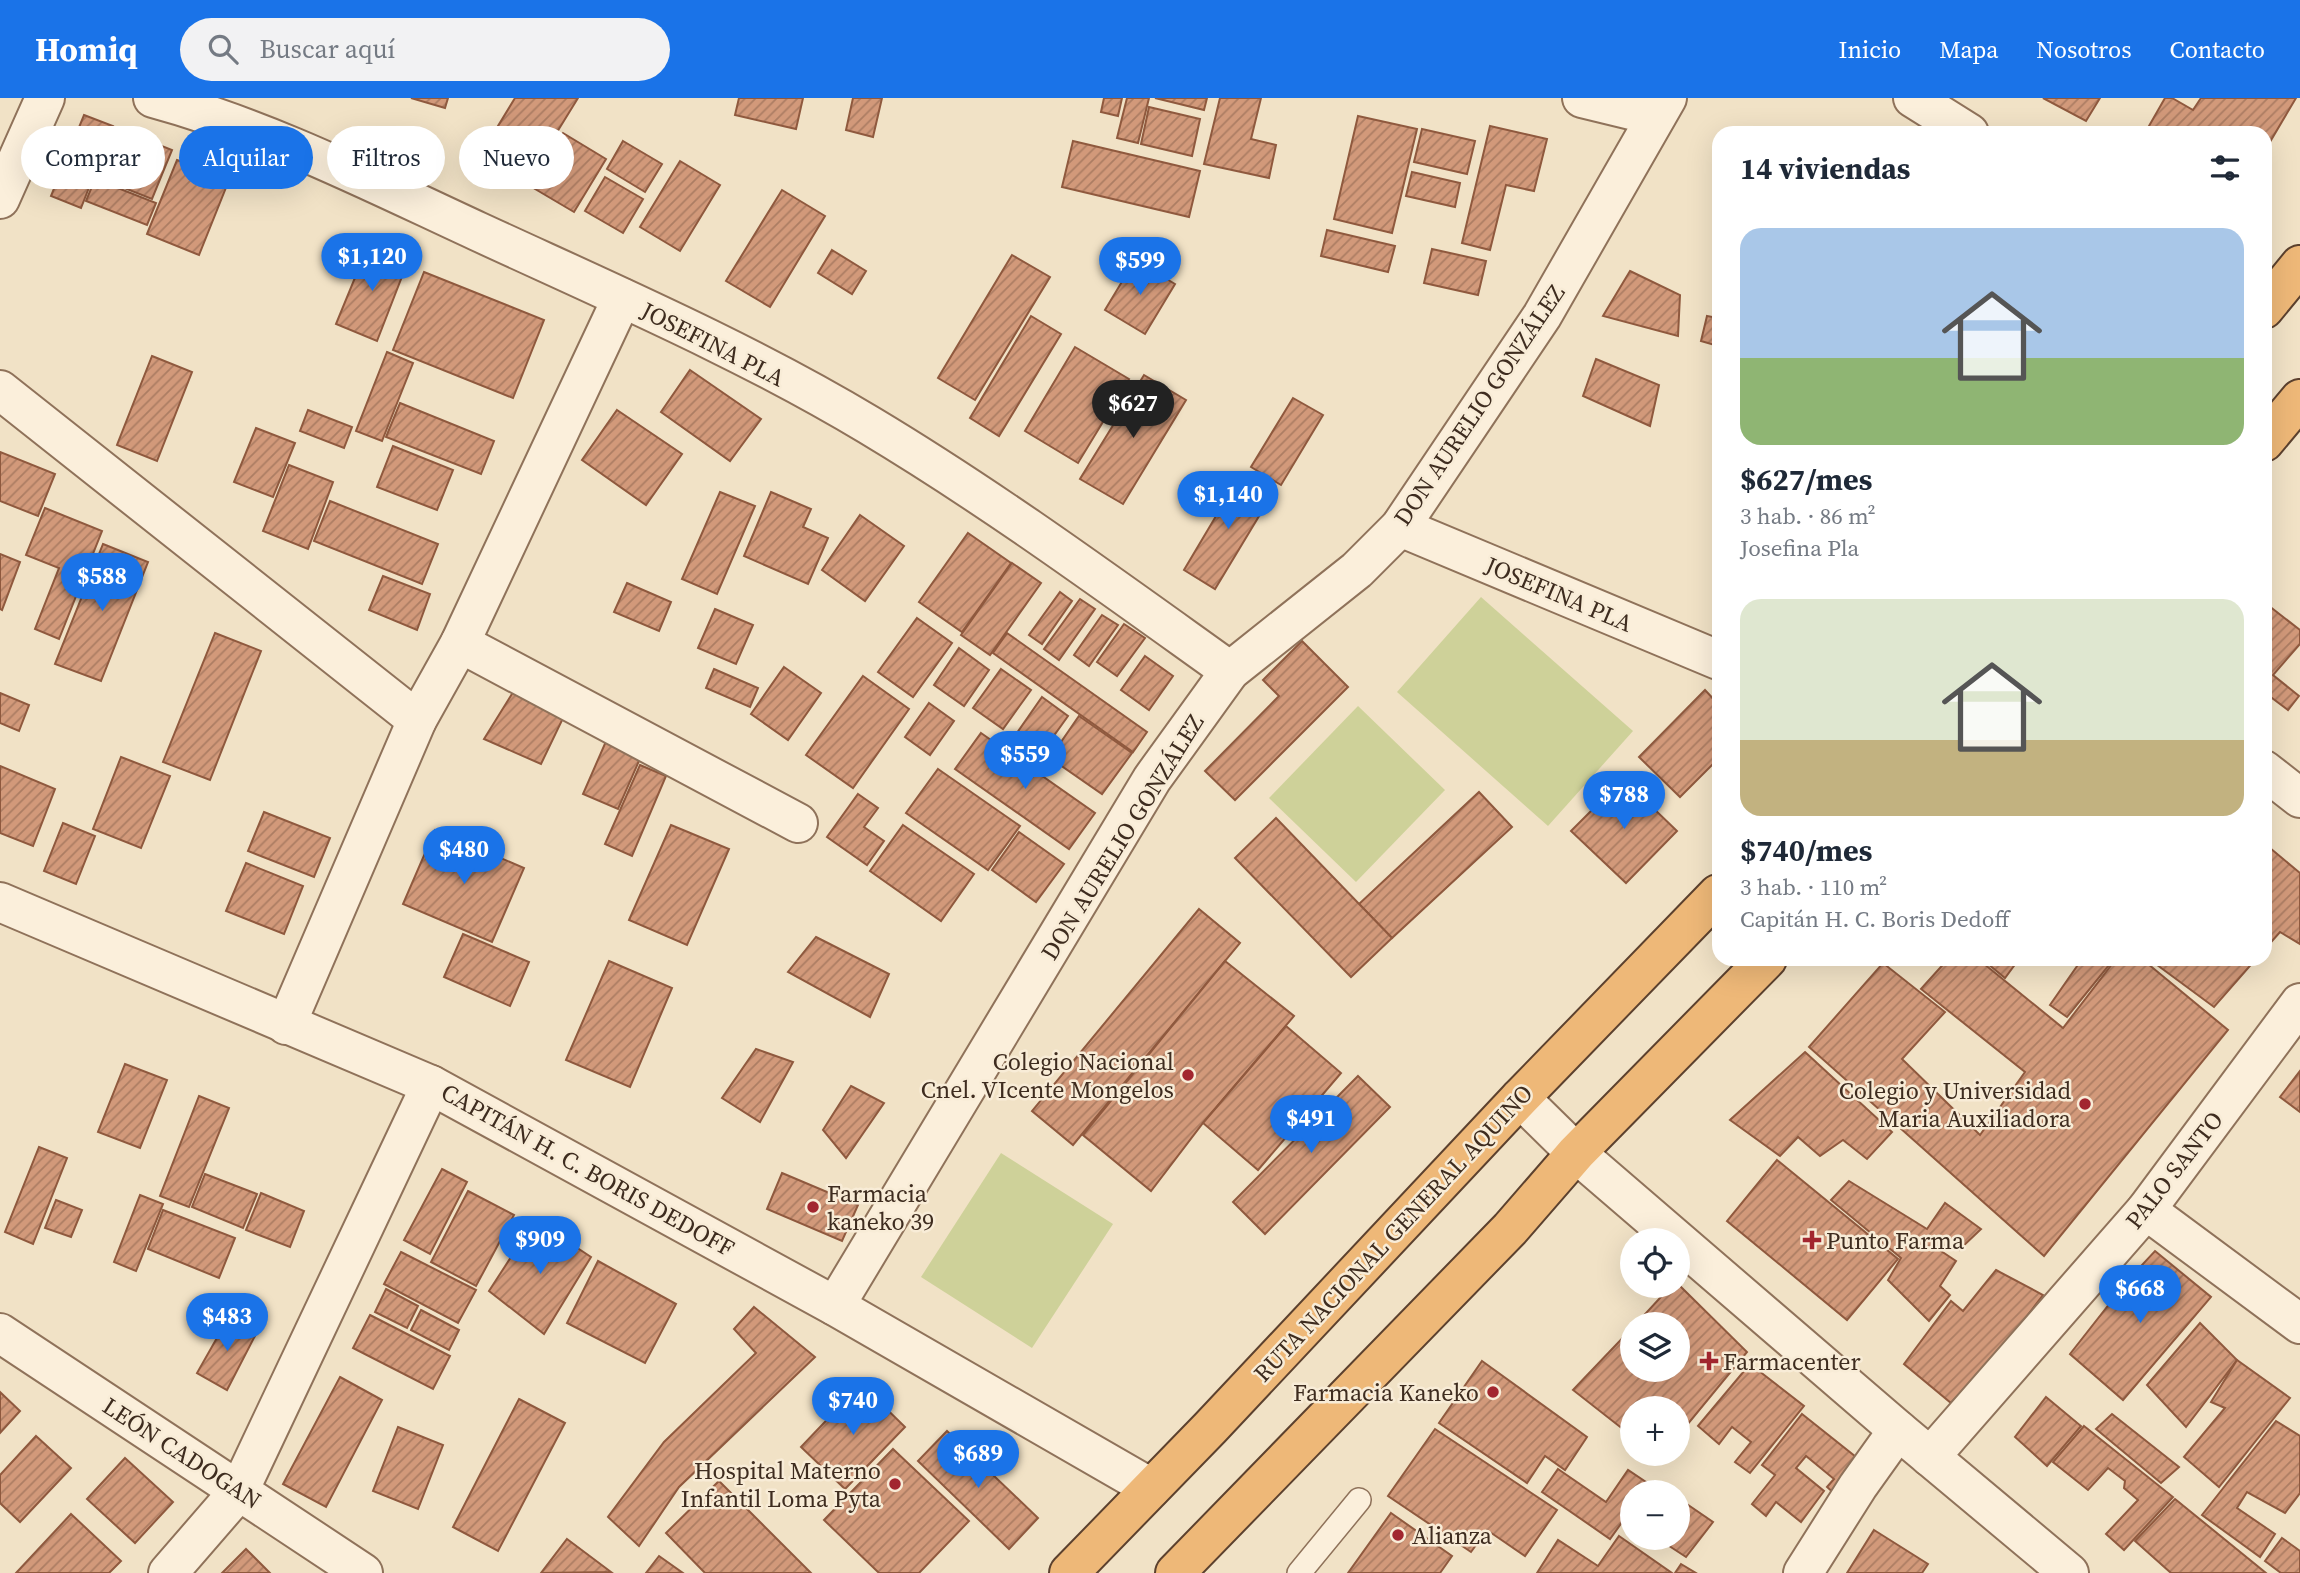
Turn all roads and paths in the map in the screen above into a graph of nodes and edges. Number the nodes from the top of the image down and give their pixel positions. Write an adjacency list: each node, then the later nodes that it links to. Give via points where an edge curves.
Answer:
1 (45, 98): 7 (street)
2 (153, 98): 9 (street, JOSEFINA PLA, via 203,111 291,145)
3 (1582, 98): 5 (street)
4 (1913, 98): 6 (street)
5 (1662, 107): 14 (street, DON AURELIO GONZÁLEZ, via 1542,316)
6 (1958, 126)
7 (0, 199)
8 (2300, 265): 10 (highway)
9 (622, 299): 15 (street); 17 (street, JOSEFINA PLA, via 868,424 1018,520)
10 (2272, 299)
11 (0, 390): 18 (street)
12 (2300, 399): 13 (highway)
13 (2272, 432)
14 (1400, 527): 16 (street, JOSEFINA PLA); 17 (street, DON AURELIO GONZÁLEZ, via 1357,570)
15 (460, 643): 18 (street); 21 (street)
16 (1712, 657)
17 (1230, 671): 31 (street, DON AURELIO GONZÁLEZ, via 1152,779)
18 (417, 720): 26 (street)
19 (2272, 776): 20 (street)
20 (2300, 798)
21 (798, 823)
22 (1712, 900): 28 (highway, RUTA NACIONAL GENERAL AQUINO)
23 (0, 902): 26 (street, CAPITÁN H. C. BORIS DEDOFF)
24 (1760, 966): 29 (highway)
25 (2300, 1003): 30 (street, PALO SANTO)
26 (286, 1024): 27 (street, CAPITÁN H. C. BORIS DEDOFF)
27 (431, 1084): 31 (street, CAPITÁN H. C. BORIS DEDOFF); 37 (street)
28 (1520, 1098): 29 (street); 36 (highway, RUTA NACIONAL GENERAL AQUINO)
29 (1576, 1153): 34 (street); 42 (highway, via 1510,1229)
30 (2146, 1210): 32 (street); 35 (street, PALO SANTO)
31 (835, 1306): 36 (street, CAPITÁN H. C. BORIS DEDOFF)
32 (2300, 1324)
33 (0, 1333): 37 (street, LEÓN CADOGAN)
34 (1898, 1430): 35 (street); 44 (street)
35 (1930, 1457): 45 (street)
36 (1152, 1488): 41 (highway, RUTA NACIONAL GENERAL AQUINO)
37 (239, 1491): 39 (street); 40 (street, LEÓN CADOGAN)
38 (1359, 1500): 43 (lane)
39 (169, 1573)
40 (363, 1573)
41 (1069, 1573)
42 (1175, 1573)
43 (1299, 1573)
44 (1803, 1573)
45 (2069, 1573)

